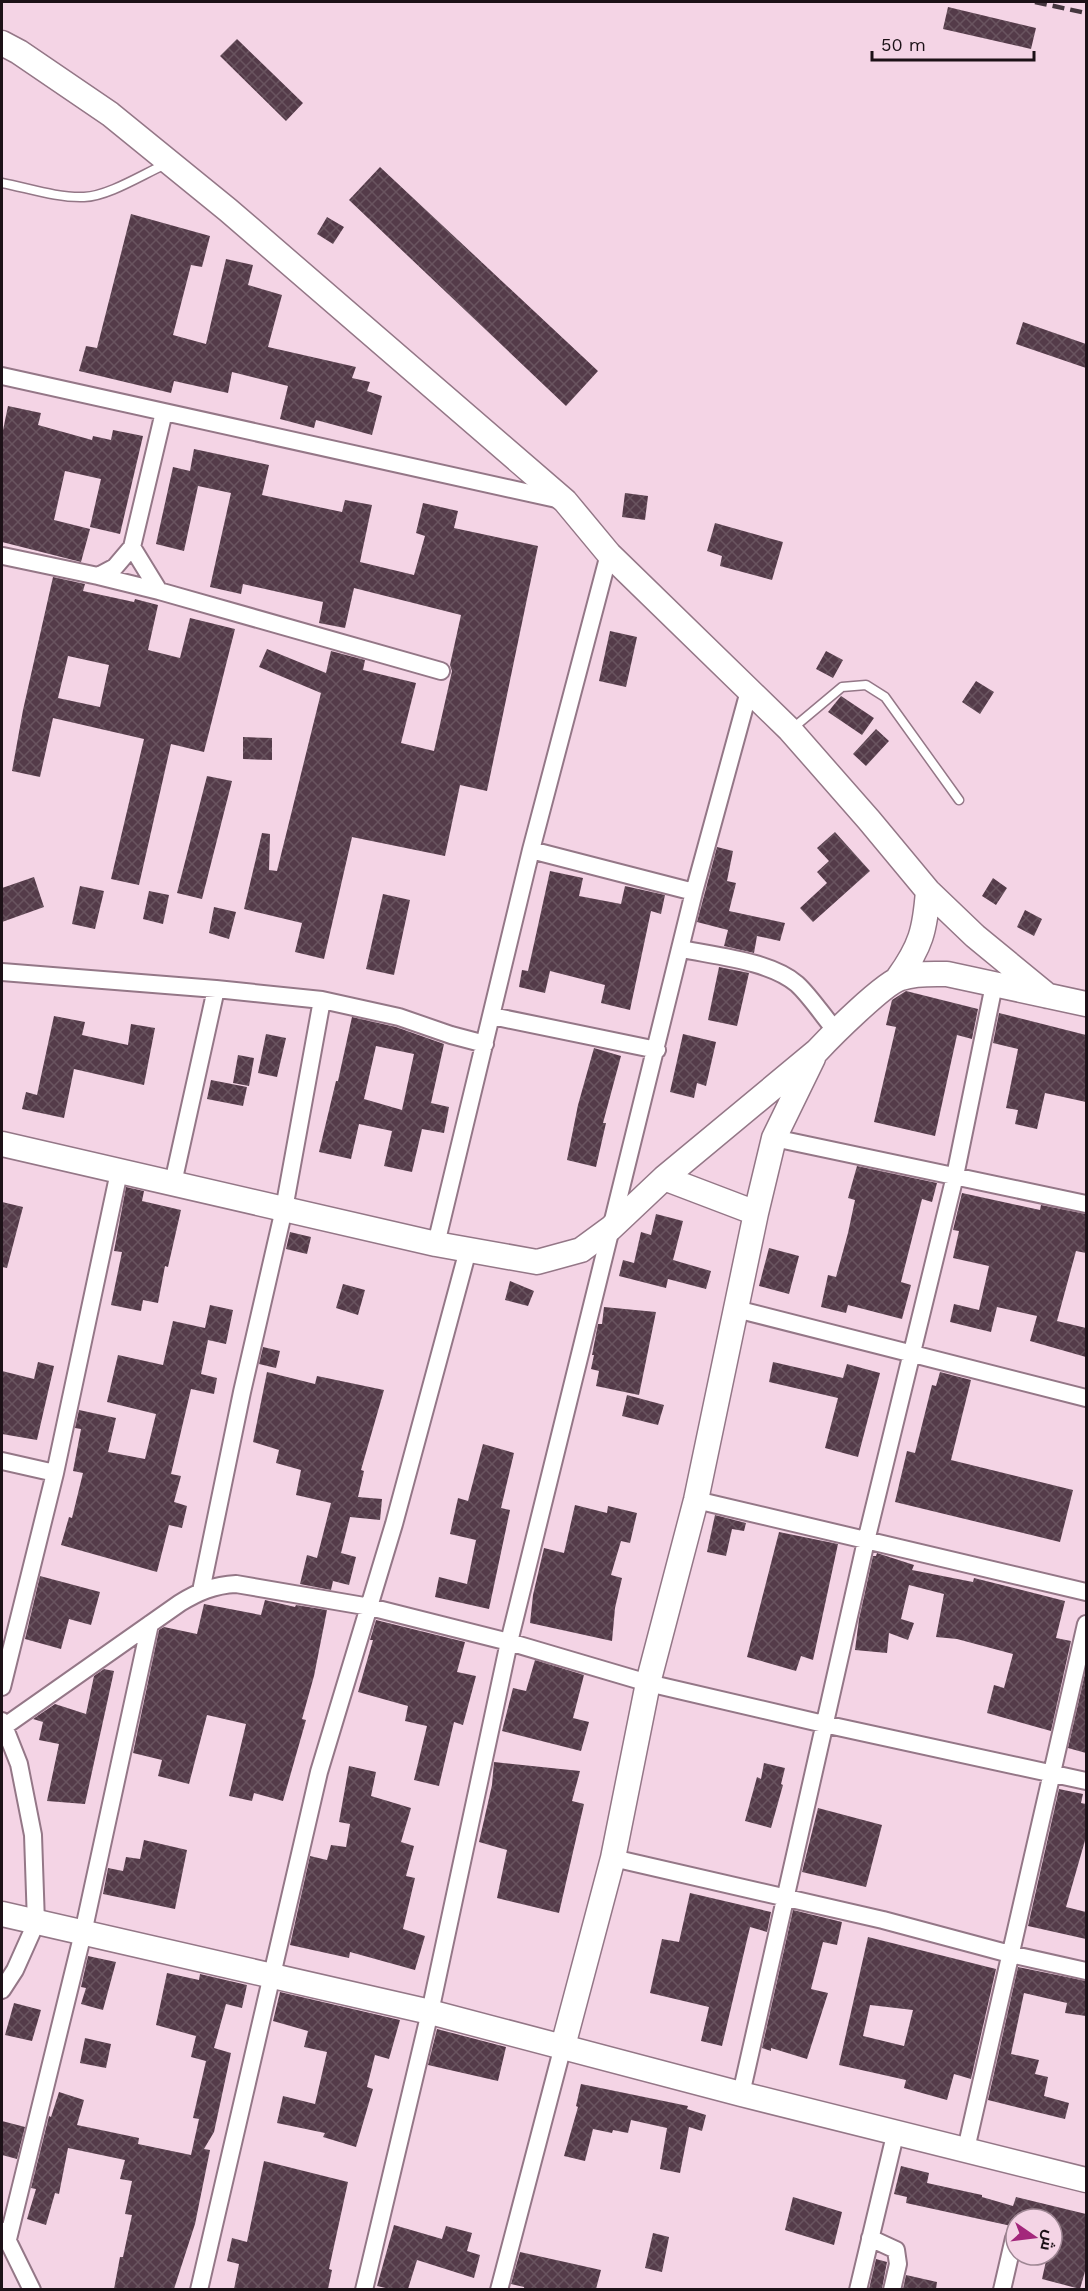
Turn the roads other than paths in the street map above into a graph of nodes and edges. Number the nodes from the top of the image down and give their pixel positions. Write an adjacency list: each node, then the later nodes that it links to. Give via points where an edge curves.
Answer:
1 (2, 44): 2 (main road, via 110,114)
2 (169, 162): 3 (lane, via 86,197); 6 (main road)
3 (2, 183)
4 (2, 376): 5 (street)
5 (164, 412): 6 (street); 7 (street)
6 (565, 501): 8 (main road)
7 (132, 547): 10 (street, via 115,567); 11 (street)
8 (609, 554): 13 (main road); 16 (street)
9 (3, 556): 10 (street)
10 (98, 576): 11 (street)
11 (159, 591): 12 (street)
12 (441, 671)
13 (749, 691): 14 (main road); 18 (street)
14 (790, 730): 15 (lane, via 842,687 866,686 885,697); 17 (main road)
15 (959, 800)
16 (531, 850): 18 (street); 27 (street)
17 (928, 891): 21 (main road, via 925,927 914,956); 24 (main road)
18 (694, 892): 19 (street)
19 (682, 949): 28 (street, via 778,973 796,984); 30 (street)
20 (2, 972): 23 (street)
21 (898, 978): 22 (main road, via 947,974); 28 (main road)
22 (994, 985): 24 (main road); 35 (street)
23 (216, 989): 25 (street); 37 (street)
24 (1048, 996): 26 (main road)
25 (322, 1000): 29 (street, via 399,1017); 39 (street)
26 (1086, 1004)
27 (492, 1016): 29 (street); 30 (street)
28 (836, 1031): 31 (main road)
29 (485, 1044): 42 (street)
30 (657, 1050): 41 (street)
31 (817, 1051): 32 (main road); 36 (main road)
32 (774, 1138): 35 (street); 40 (main road)
33 (2, 1144): 34 (main road)
34 (119, 1172): 37 (main road); 48 (street)
35 (955, 1176): 38 (street); 45 (street)
36 (663, 1178): 40 (main road); 41 (main road)
37 (173, 1184): 39 (main road)
38 (1086, 1204)
39 (284, 1209): 42 (main road); 51 (street)
40 (756, 1213): 44 (main road)
41 (611, 1228): 43 (main road, via 581,1250 537,1262); 56 (street)
42 (436, 1244): 43 (main road)
43 (468, 1250): 53 (street)
44 (736, 1309): 45 (street); 49 (main road)
45 (911, 1354): 46 (street); 50 (street)
46 (1086, 1398)
47 (2, 1461): 48 (street)
48 (55, 1473): 58 (street)
49 (696, 1500): 50 (street); 57 (main road)
50 (866, 1541): 52 (street); 60 (street)
51 (201, 1591): 53 (street, via 236,1584); 54 (street)
52 (1086, 1592)
53 (370, 1607): 56 (street); 70 (street, via 319,1772)
54 (150, 1624): 59 (street); 67 (street)
55 (1086, 1624): 61 (street)
56 (509, 1642): 57 (street); 72 (street)
57 (648, 1683): 60 (street); 63 (main road)
58 (2, 1687)
59 (3, 1723): 66 (street, via 19,1764 33,1835)
60 (824, 1724): 61 (street); 64 (street)
61 (1051, 1772): 62 (street); 68 (street)
62 (1086, 1781)
63 (613, 1858): 64 (street); 73 (main road)
64 (786, 1898): 68 (street); 74 (street)
65 (2, 1914): 66 (main road)
66 (36, 1923): 67 (main road); 71 (street)
67 (83, 1934): 70 (main road); 78 (street)
68 (1010, 1954): 69 (street); 76 (street)
69 (1086, 1971)
70 (272, 1977): 72 (main road); 82 (street)
71 (2, 1990)
72 (430, 2012): 73 (main road); 83 (street)
73 (563, 2046): 74 (main road); 84 (street)
74 (741, 2094): 75 (main road)
75 (896, 2131): 76 (main road); 79 (street)
76 (966, 2150): 77 (main road)
77 (1086, 2180)
78 (5, 2234): 81 (street)
79 (870, 2238): 85 (street); 86 (street, via 896,2250 898,2264)
80 (1007, 2267): 87 (street)
81 (32, 2289)
82 (199, 2289)
83 (364, 2289)
84 (499, 2289)
85 (858, 2289)
86 (892, 2289)
87 (1002, 2289)

